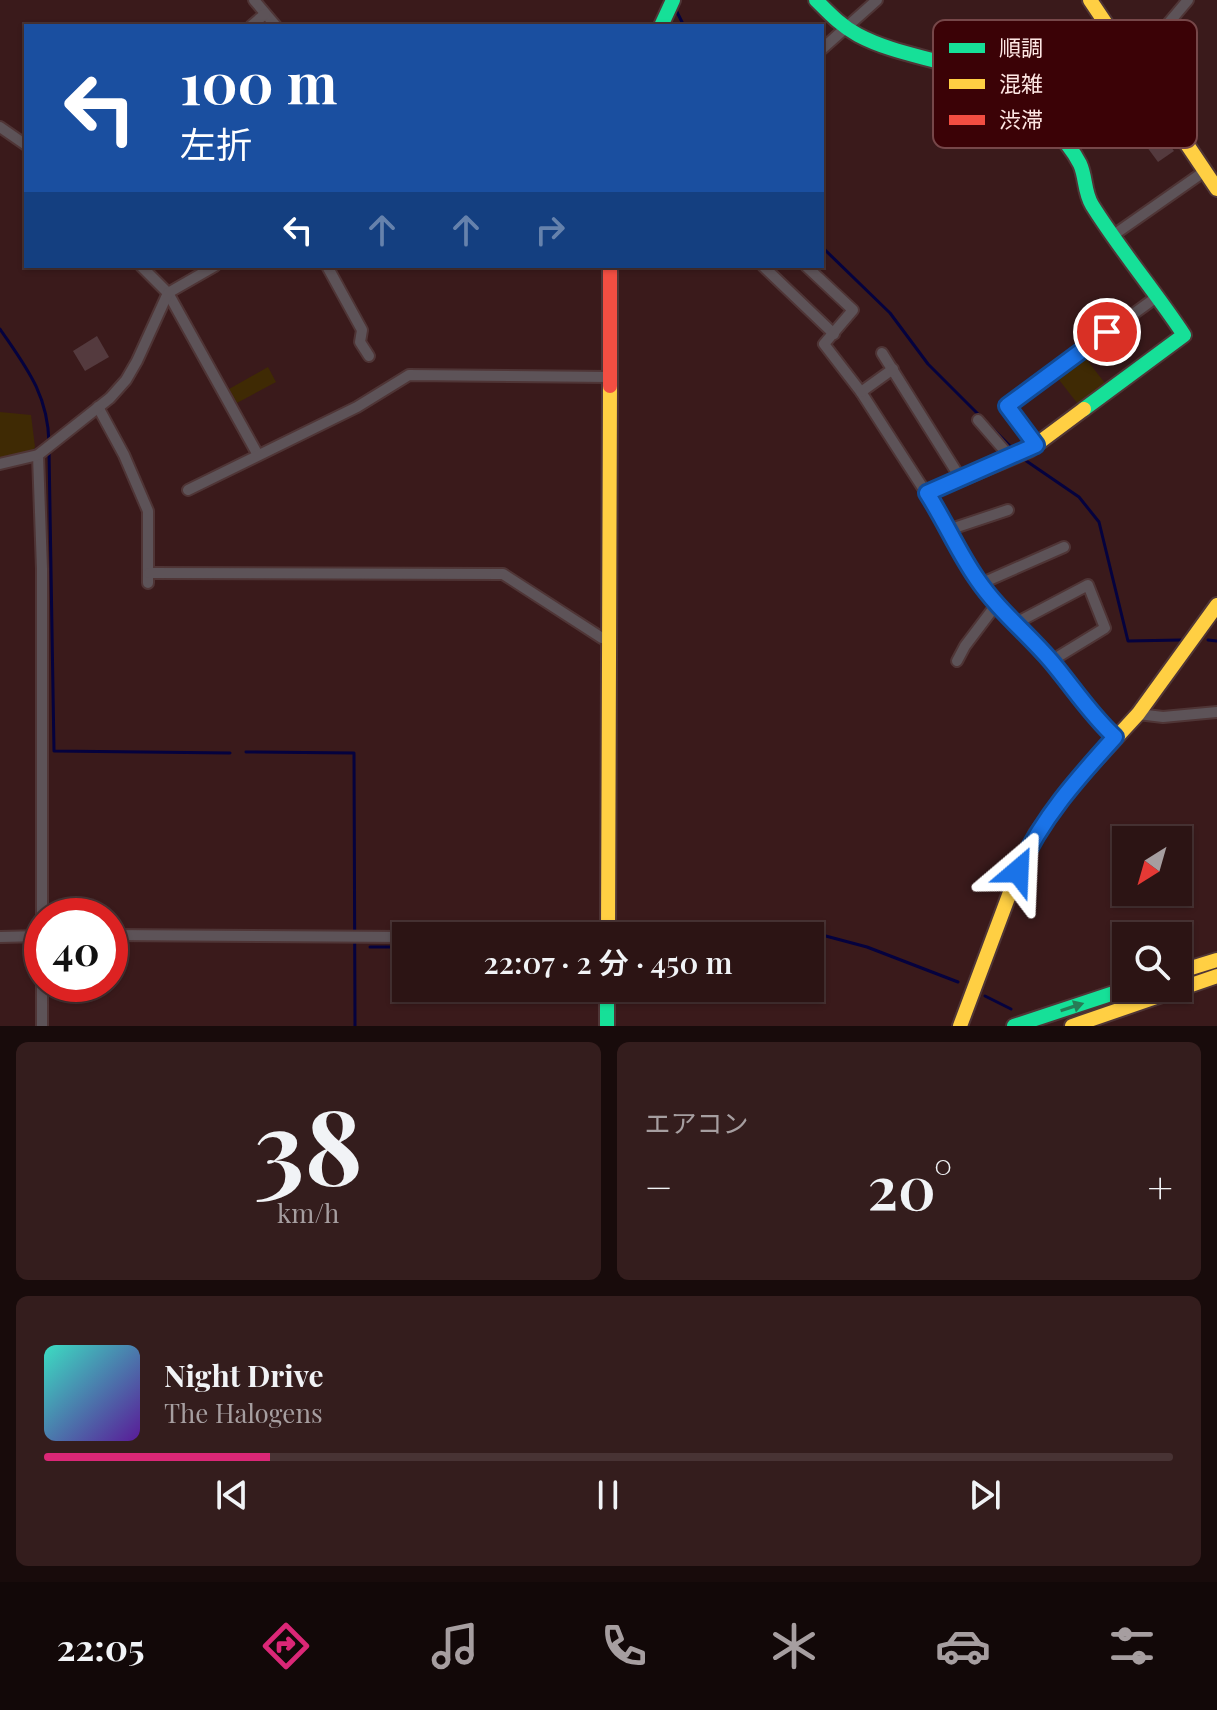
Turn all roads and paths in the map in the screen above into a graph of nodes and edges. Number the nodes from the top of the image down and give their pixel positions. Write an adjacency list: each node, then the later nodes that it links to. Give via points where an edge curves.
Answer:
1 (254, 0): 7 (street)
2 (673, 0): 12 (main road)
3 (816, 0): 13 (main road)
4 (877, 0): 13 (street)
5 (1090, 0): 8 (main road)
6 (1188, 0): 9 (street)
7 (265, 14): 10 (street); 11 (street)
8 (1104, 20)
9 (1171, 20)
10 (253, 24)
11 (274, 24)
12 (662, 24)
13 (845, 27): 14 (street); 15 (main road, via 883,47)
14 (824, 47)
15 (933, 62)
16 (0, 127): 17 (street)
17 (24, 144)
18 (1068, 148): 22 (main road, via 1079,161 1089,201)
19 (1190, 148): 20 (main road)
20 (1205, 171): 21 (main road); 22 (street)
21 (1217, 189)
22 (1115, 234): 30 (main road)
23 (143, 268): 29 (street)
24 (212, 268): 29 (street)
25 (328, 268): 33 (street, via 362,330 360,342)
26 (610, 268): 35 (main road)
27 (765, 268): 31 (street)
28 (808, 268): 31 (street, via 853,310)
29 (168, 293): 37 (street, via 126,380); 41 (street)
30 (1158, 296): 39 (street, via 1007,406); 39 (main road, via 1184,335)
31 (834, 334): 36 (street, via 824,344)
32 (882, 353): 34 (street)
33 (369, 356)
34 (893, 369): 36 (street); 43 (street)
35 (610, 377): 41 (street, via 409,375); 53 (main road)
36 (861, 392): 45 (street)
37 (98, 407): 40 (street); 53 (street, via 148,511 148,578 503,574)
38 (978, 420): 39 (street)
39 (1022, 453): 43 (main road)
40 (38, 455): 42 (street); 59 (street)
41 (258, 455): 44 (street)
42 (0, 464)
43 (961, 479): 45 (main road)
44 (188, 490)
45 (927, 493): 47 (street)
46 (1008, 510): 47 (street)
47 (948, 530): 49 (street)
48 (1064, 547): 49 (street)
49 (980, 584): 50 (street)
50 (996, 605): 52 (street); 54 (street)
51 (1217, 605): 57 (main road)
52 (1016, 623): 55 (street); 55 (street, via 1088,585 1105,628)
53 (609, 639): 60 (main road)
54 (957, 661)
55 (1051, 661): 58 (street)
56 (1217, 712): 57 (street)
57 (1138, 714): 58 (main road)
58 (1115, 737): 74 (main road, via 1036,834)
59 (42, 898)
60 (608, 922)
61 (128, 935): 64 (street)
62 (24, 936): 63 (street)
63 (0, 937)
64 (392, 937)
65 (1217, 960): 66 (main road)
66 (1192, 968)
67 (1217, 976): 71 (main road)
68 (1112, 994): 75 (main road, one-way to 68)
69 (42, 1002): 72 (street)
70 (607, 1002): 73 (main road)
71 (1076, 1025)
72 (42, 1026)
73 (607, 1026)
74 (960, 1026)
75 (1014, 1026)

